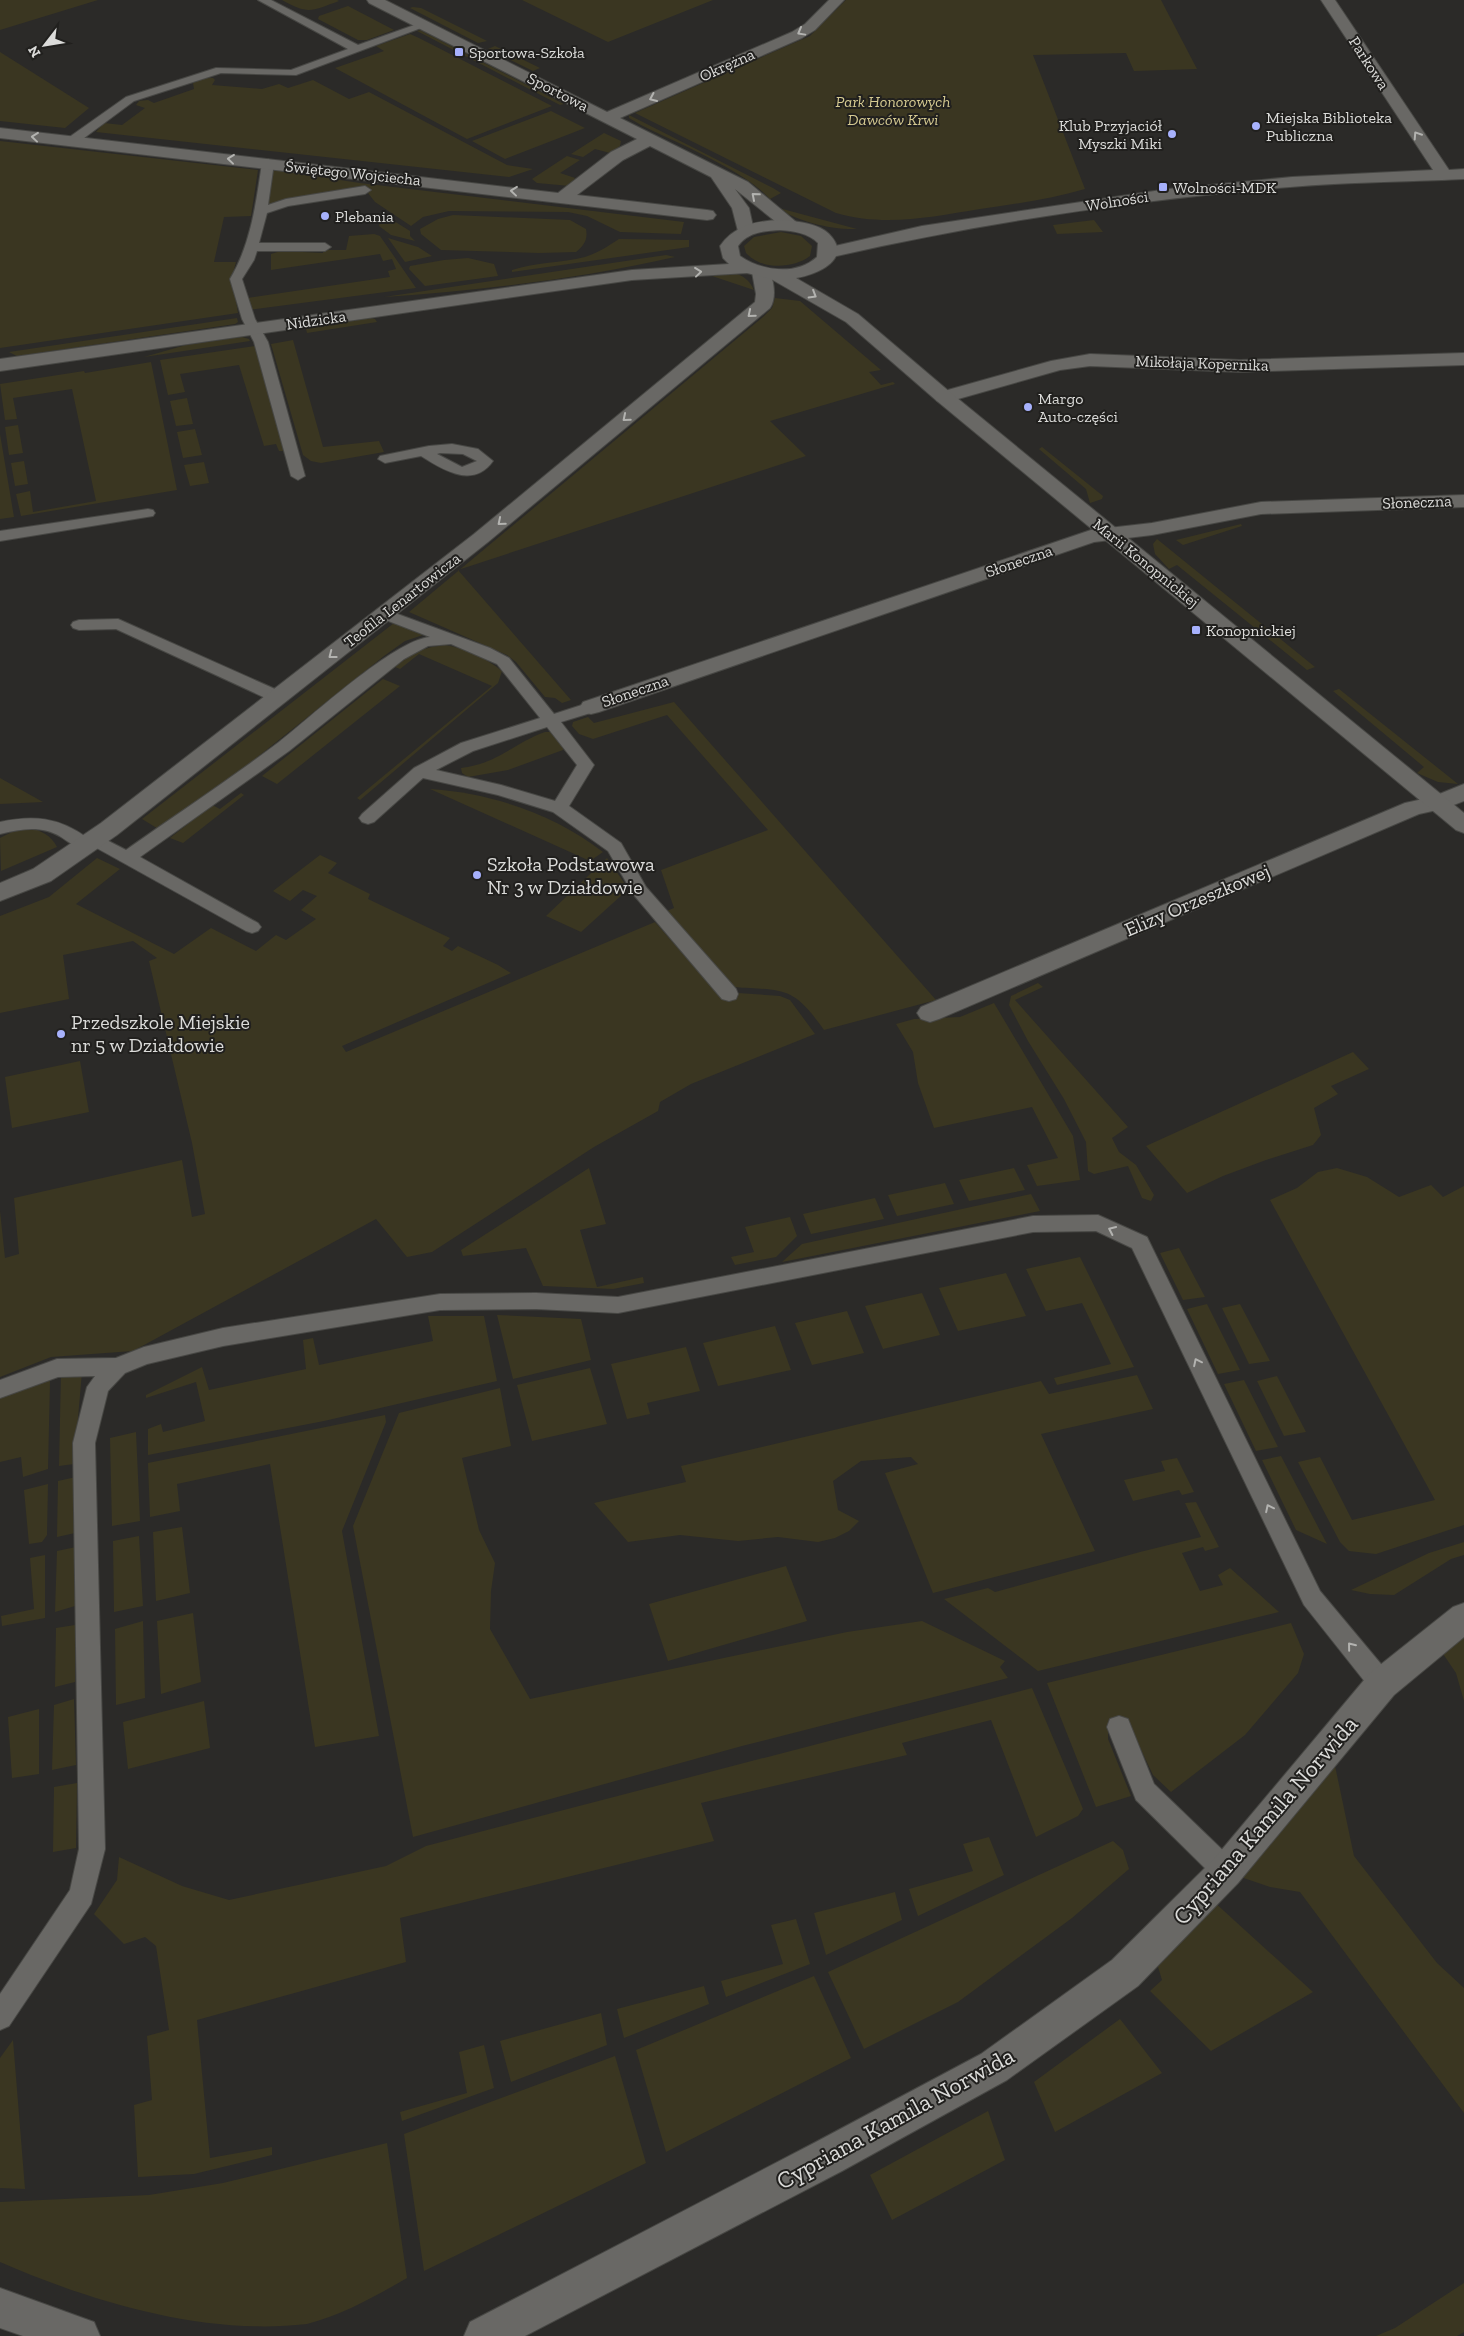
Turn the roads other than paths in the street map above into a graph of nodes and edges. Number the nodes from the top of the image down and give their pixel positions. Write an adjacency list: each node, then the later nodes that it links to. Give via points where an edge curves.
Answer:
1 (263, 0): 6 (lane)
2 (374, 0): 5 (street, Sportowa)
3 (838, 0): 7 (street, Okrężna, one-way to 7, via 797,35)
4 (1328, 0): 14 (street, Parkowa, one-way to 4)
5 (424, 25): 6 (lane); 7 (street, Sportowa)
6 (357, 49): 10 (lane, via 292,73 220,70 130,99)
7 (608, 117): 9 (street, Sportowa)
8 (0, 133): 10 (street, Świętego Wojciecha, one-way to 8)
9 (651, 139): 12 (street, Sportowa); 16 (street, via 617,156)
10 (72, 141): 11 (street, Świętego Wojciecha, one-way to 10)
11 (268, 163): 16 (street, Świętego Wojciecha, one-way to 11); 17 (lane)
12 (714, 172): 19 (street, Sportowa, one-way to 12, via 751,192); 20 (street, via 740,208)
13 (1464, 174): 14 (street, Wolności)
14 (1444, 175): 21 (street, Wolności, via 1292,182 1168,194)
15 (365, 190): 17 (lane, via 286,202)
16 (563, 197): 18 (street, Świętego Wojciecha)
17 (261, 211): 24 (lane)
18 (706, 215)
19 (792, 226): 20 (street, via 767,226); 22 (street)
20 (745, 231): 23 (street)
21 (922, 231): 22 (street); 26 (street)
22 (815, 233): 26 (street, via 828,245)
23 (729, 246): 27 (street, via 732,258); 28 (street)
24 (251, 247): 25 (lane); 30 (lane, via 248,260 236,279)
25 (325, 247)
26 (824, 258): 27 (street, via 799,272); 29 (street, via 831,284)
27 (761, 271): 28 (street, one-way to 27); 29 (street, one-way to 29); 41 (street, Teofila Lenartowicza, one-way to 41, via 764,304)
28 (632, 275): 30 (street, Nidzicka)
29 (852, 318): 33 (street, Marii Konopnickiej)
30 (251, 329): 32 (street, Nidzicka); 36 (lane, via 261,342)
31 (1464, 359): 33 (street, Mikołaja Kopernika, via 1240,366 1090,360 1058,365)
32 (0, 365)
33 (944, 397): 39 (street, Marii Konopnickiej)
34 (426, 452): 35 (lane)
35 (385, 459)
36 (298, 476)
37 (1464, 501): 39 (street, Słoneczna, via 1262,508)
38 (148, 513): 40 (lane)
39 (1112, 534): 45 (street, Słoneczna, via 1091,536); 49 (street, Marii Konopnickiej)
40 (0, 536)
41 (384, 614): 43 (lane); 44 (street, Teofila Lenartowicza, one-way to 44)
42 (79, 625): 44 (lane, via 118,624)
43 (452, 639): 46 (lane, via 503,661); 55 (lane, via 424,642 398,656 283,747)
44 (278, 696): 54 (street, Teofila Lenartowicza)
45 (591, 706): 46 (lane)
46 (549, 720): 47 (lane, via 467,747); 50 (lane, via 586,765)
47 (420, 772): 50 (lane, via 501,790); 51 (lane)
48 (1464, 792): 49 (street, Elizy Orzeszkowej)
49 (1438, 803): 52 (street, Marii Konopnickiej); 59 (street, Elizy Orzeszkowej, via 1413,808)
50 (559, 808): 58 (lane, via 615,847 639,890)
51 (368, 818)
52 (1464, 826)
53 (0, 828): 54 (lane, via 26,821 49,824)
54 (96, 838): 55 (lane); 56 (street, Teofila Lenartowicza, via 42,875)
55 (127, 858): 57 (lane)
56 (0, 894)
57 (252, 927)
58 (729, 994)
59 (930, 1013)
60 (117, 1367): 61 (lane, via 57,1368); 63 (lane, one-way to 60, via 1312,1598 1140,1243 1098,1223 1033,1224 618,1304 440,1302 223,1338 144,1356); 66 (lane, via 98,1387 84,1443 92,1849 82,1895)
61 (0, 1389)
62 (1464, 1617): 63 (street, Cypriana Kamila Norwida)
63 (1382, 1684): 65 (street, Cypriana Kamila Norwida)
64 (1119, 1727): 65 (lane, via 1145,1792)
65 (1226, 1871): 69 (street, Cypriana Kamila Norwida, via 1125,1973 994,2067)
66 (0, 2017)
67 (0, 2308): 68 (street)
68 (80, 2336)
69 (484, 2336)

